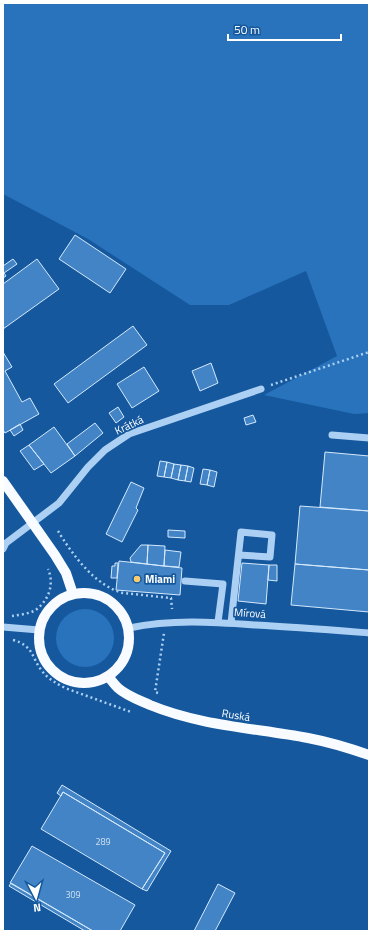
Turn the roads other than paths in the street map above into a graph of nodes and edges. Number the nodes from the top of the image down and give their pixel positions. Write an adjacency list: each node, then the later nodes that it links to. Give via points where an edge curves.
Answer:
1 (261, 389): 5 (street, Krátká, via 129,434 105,450 67,495)
2 (332, 435): 3 (street)
3 (369, 438)
4 (3, 481): 5 (main road)
5 (33, 523): 6 (street, Krátká); 9 (main road, via 66,574)
6 (4, 544)
7 (239, 555): 7 (street, via 241,532 272,534 270,557); 11 (street)
8 (185, 581): 10 (street, via 223,584)
9 (73, 594): 13 (main road, via 87,592 112,601 121,611); 14 (main road, via 61,598 51,607)
10 (218, 622): 11 (street, Mírová); 13 (street, Mírová, via 173,622)
11 (231, 623): 15 (street, Mírová)
12 (3, 627): 14 (street)
13 (129, 628): 16 (main road, via 130,638 125,657 120,666)
14 (39, 630): 16 (main road, via 39,645 44,659 53,671 66,679 80,683 95,682)
15 (369, 633)
16 (108, 676): 17 (main road, Ruská, via 119,688 134,698 177,715 210,723 309,738 336,744)
17 (369, 756)

